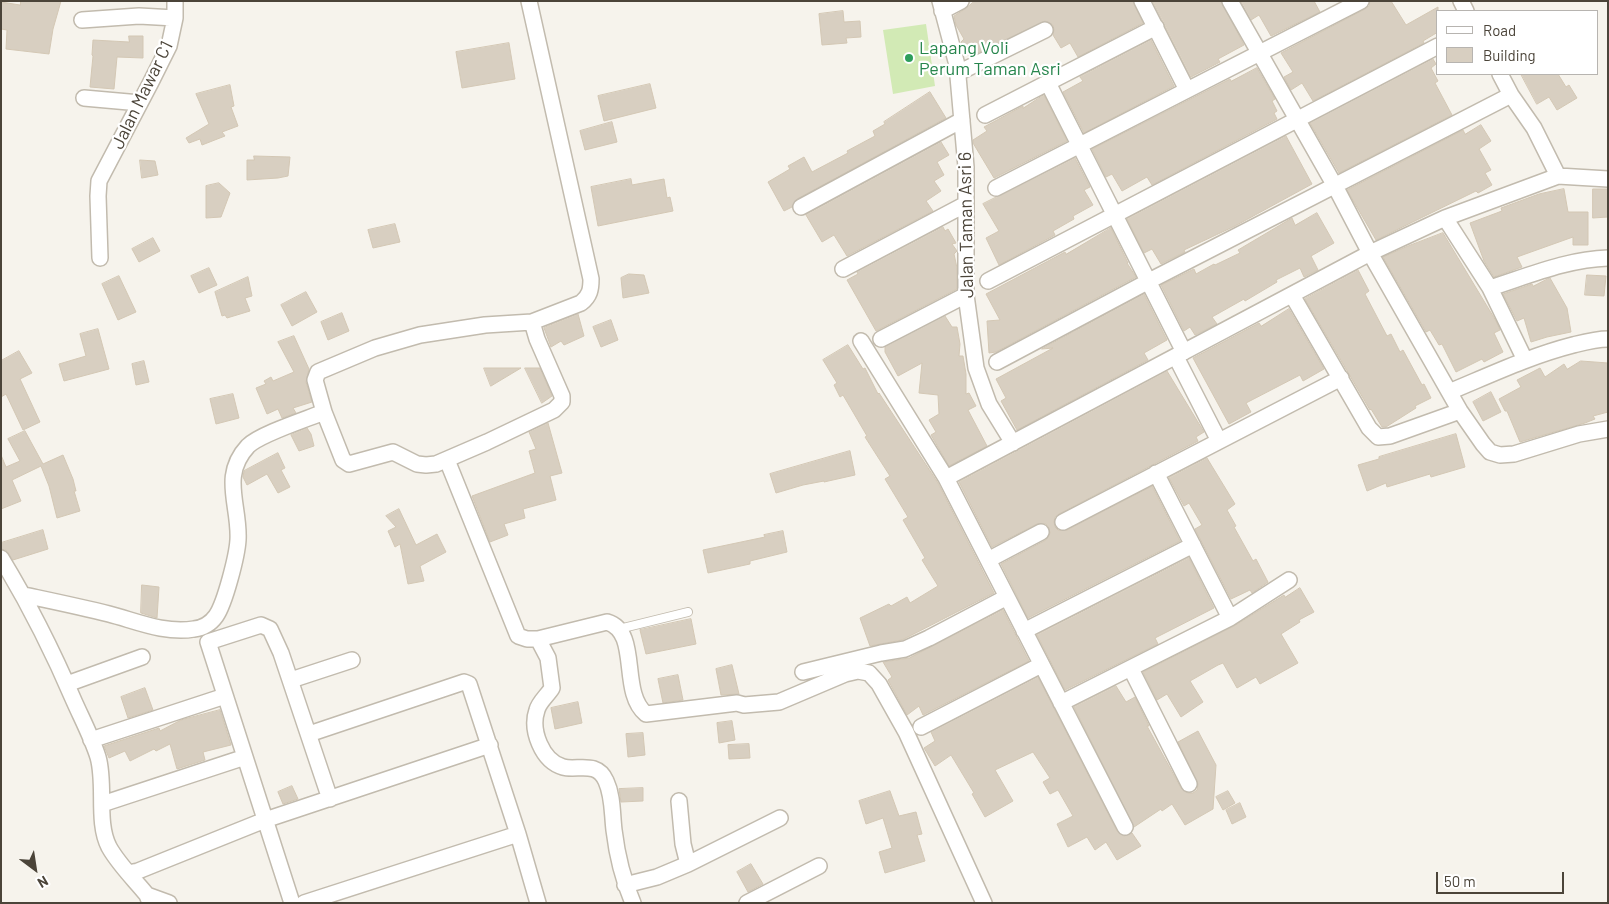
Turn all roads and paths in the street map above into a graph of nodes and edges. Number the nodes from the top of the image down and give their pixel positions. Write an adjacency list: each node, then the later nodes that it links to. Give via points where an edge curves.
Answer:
1 (175, 1): 9 (street, Jalan Mawar C1)
2 (529, 1): 43 (street, via 591,286 582,303)
3 (960, 1): 7 (street)
4 (1142, 1): 11 (street)
5 (1230, 1): 14 (street)
6 (1361, 1): 8 (street)
7 (941, 6): 15 (street, Jalan Taman Asri 6)
8 (1338, 7): 14 (street)
9 (175, 18): 10 (street, via 139,16); 21 (street, Jalan Mawar C1, via 169,46)
10 (82, 20)
11 (1156, 27): 17 (street); 18 (street)
12 (1046, 30): 15 (street)
13 (1436, 47): 24 (street)
14 (1259, 54): 18 (street); 24 (street)
15 (958, 73): 23 (street, Jalan Taman Asri 6)
16 (1501, 75): 19 (street)
17 (1048, 83): 22 (street); 25 (street)
18 (1187, 90): 25 (street)
19 (1511, 95): 26 (street, via 1534,128); 28 (street)
20 (84, 98): 21 (street)
21 (140, 103): 35 (street, Jalan Mawar C1, via 99,181)
22 (985, 115)
23 (962, 120): 30 (street, Jalan Taman Asri 6); 31 (street)
24 (1297, 120): 28 (street); 32 (street)
25 (1080, 146): 29 (street); 32 (street)
26 (1558, 176): 27 (street); 33 (street)
27 (1608, 179)
28 (1335, 186): 34 (street); 39 (street)
29 (996, 188)
30 (966, 204): 37 (street); 41 (street, Jalan Taman Asri 6)
31 (801, 207)
32 (1115, 215): 38 (street); 39 (street)
33 (1445, 218): 34 (street); 40 (street)
34 (1370, 253): 42 (street); 51 (street)
35 (100, 258)
36 (1608, 258): 40 (street, via 1547,269)
37 (843, 269)
38 (988, 281)
39 (1149, 281): 47 (street); 49 (street)
40 (1490, 288): 48 (street)
41 (966, 295): 44 (street); 56 (street, Jalan Taman Asri 6, via 976,368 989,404)
42 (1292, 295): 47 (street); 50 (street)
43 (532, 322): 53 (street, via 420,334 321,370 315,380); 57 (street, via 562,396 560,406)
44 (880, 339)
45 (1608, 339): 48 (street)
46 (861, 341): 59 (street)
47 (1180, 354): 55 (street); 56 (street)
48 (1524, 360): 51 (street)
49 (996, 362)
50 (1341, 378): 52 (street, via 1369,428 1378,437 1390,436); 55 (street)
51 (1450, 392): 52 (street)
52 (1460, 411): 54 (street, via 1490,452 1500,455)
53 (324, 412): 57 (street, via 342,457 349,464 393,452 416,464); 66 (street, via 256,439 241,455 232,491 238,520 236,555 217,615 204,627 180,630 150,626)
54 (1608, 429)
55 (1219, 441): 58 (street)
56 (1013, 443): 59 (street)
57 (447, 460): 72 (street, via 518,636)
58 (1156, 473): 60 (street); 62 (street)
59 (946, 478): 64 (street)
60 (1063, 522)
61 (1041, 532): 64 (street)
62 (1193, 545): 69 (street); 71 (street)
63 (1, 558): 66 (street)
64 (988, 560): 67 (street)
65 (1289, 580): 69 (street)
66 (24, 595): 79 (street)
67 (1007, 597): 71 (street); 77 (street, via 905,649)
68 (688, 612): 70 (lane)
69 (1230, 618): 76 (street)
70 (619, 629): 72 (street, via 607,622); 106 (street, via 624,636 631,686 640,709 646,714 779,702 844,674 869,673 879,684 906,732)
71 (1024, 631): 75 (street)
72 (538, 639): 98 (street, via 548,658 552,688 536,710 537,738 553,763 591,768 603,775 612,800 614,833)
73 (142, 657): 79 (street)
74 (352, 660): 78 (street)
75 (1041, 664): 81 (street); 82 (street)
76 (1131, 669): 81 (street); 87 (street)
77 (803, 672)
78 (291, 680): 80 (street, via 270,629 261,625 208,642); 83 (street)
79 (67, 684): 84 (street)
80 (225, 696): 84 (street); 86 (street)
81 (1061, 703): 93 (street)
82 (921, 727)
83 (310, 734): 85 (street, via 464,682 472,688); 88 (street)
84 (91, 740): 90 (street, via 102,775)
85 (490, 744): 88 (street); 94 (street)
86 (245, 757): 90 (street); 92 (street)
87 (1190, 784)
88 (330, 799): 92 (street)
89 (678, 800): 95 (street)
90 (102, 804): 97 (street, via 104,834 109,847)
91 (780, 818): 95 (street)
92 (265, 820): 97 (street); 101 (street)
93 (1125, 828)
94 (518, 834): 102 (street); 103 (street)
95 (688, 864): 98 (street, via 657,877)
96 (819, 866): 105 (street)
97 (128, 873): 99 (street)
98 (625, 885): 104 (street)
99 (149, 899): 100 (street)
100 (169, 903)
101 (292, 903)
102 (304, 903)
103 (538, 903)
104 (633, 903)
105 (747, 903)
106 (984, 903)

